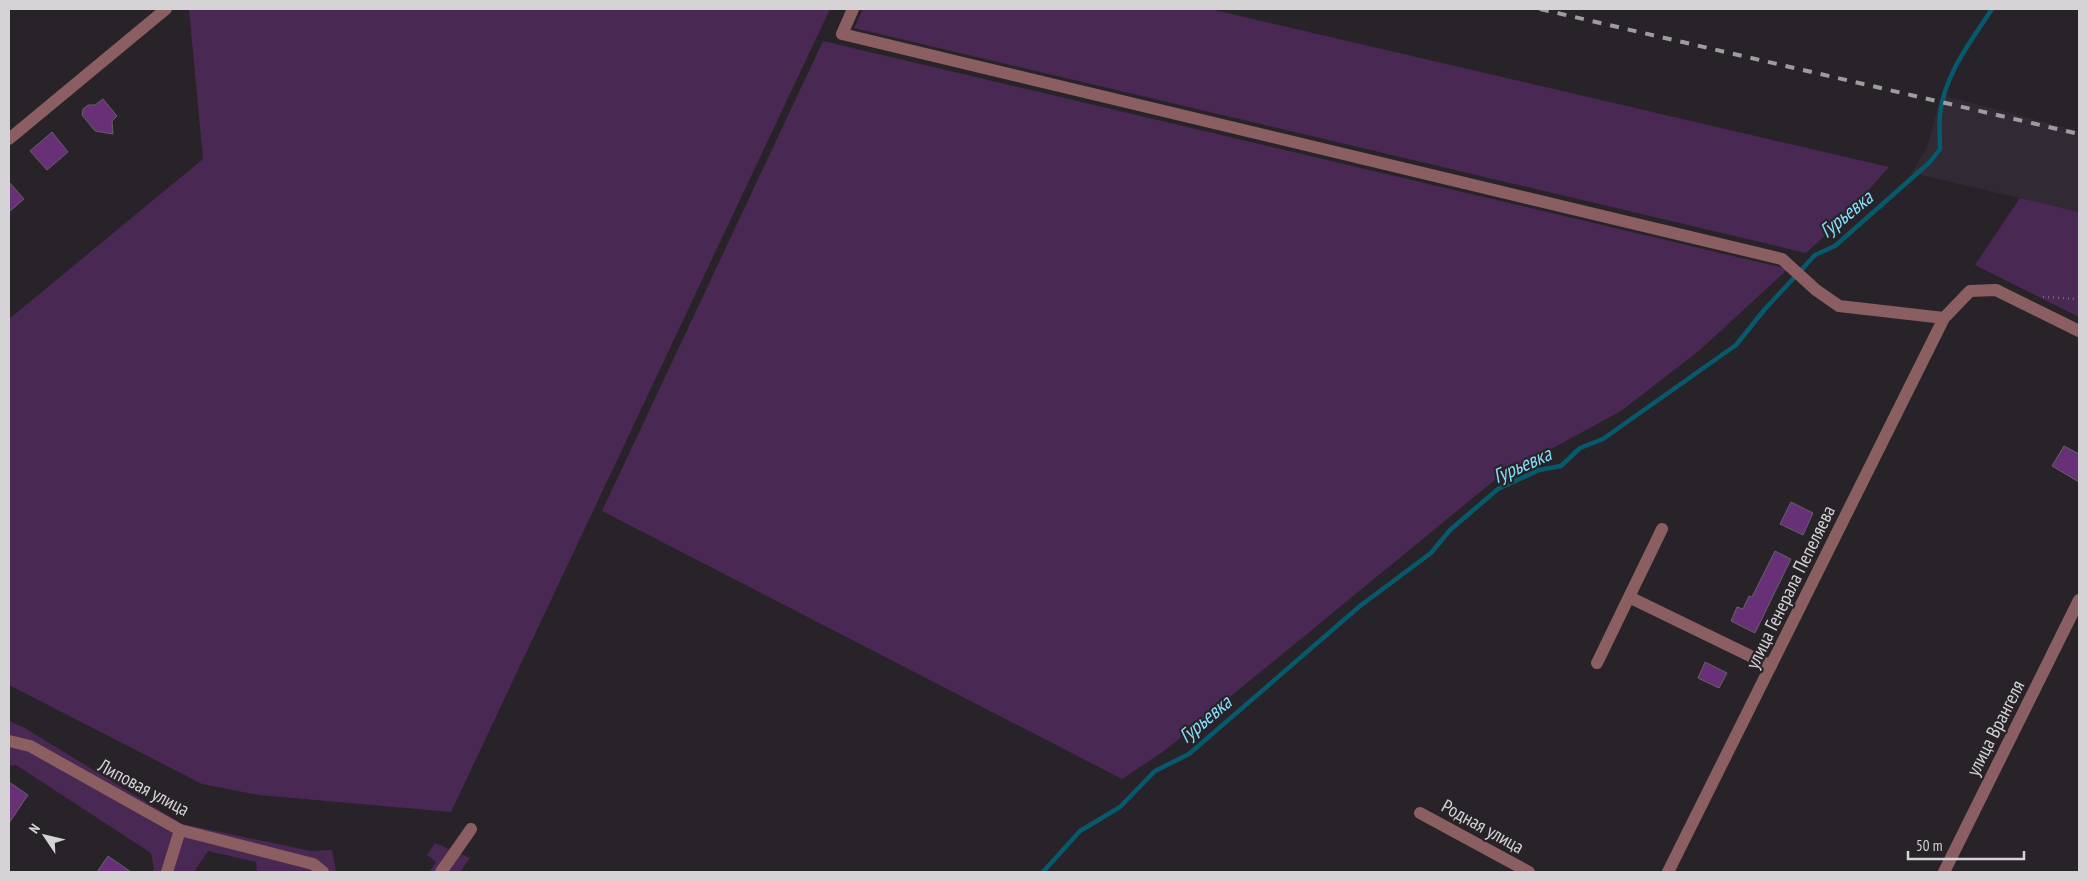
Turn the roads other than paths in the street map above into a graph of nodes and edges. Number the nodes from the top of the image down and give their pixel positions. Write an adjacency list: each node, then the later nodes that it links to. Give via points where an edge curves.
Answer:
1 (166, 9): 3 (street)
2 (853, 9): 4 (street, via 842,34 1782,259 1839,306)
3 (9, 139)
4 (1944, 318): 5 (street, улица Генерала Пепеляева, via 1970,291 1996,290); 10 (street, улица Генерала Пепеляева)
5 (2079, 331)
6 (1662, 529): 7 (street)
7 (1629, 597): 9 (street); 10 (street)
8 (2079, 600): 20 (street, улица Врангеля)
9 (1597, 663)
10 (1772, 666): 19 (street, улица Генерала Пепеляева)
11 (9, 741): 13 (street, Липовая улица, via 30,746)
12 (1420, 813): 18 (street, Родная улица)
13 (180, 830): 15 (street); 16 (street, Липовая улица, via 313,864)
14 (471, 830): 17 (street)
15 (167, 872)
16 (323, 872)
17 (442, 872)
18 (1529, 872)
19 (1668, 872)
20 (1944, 872)

